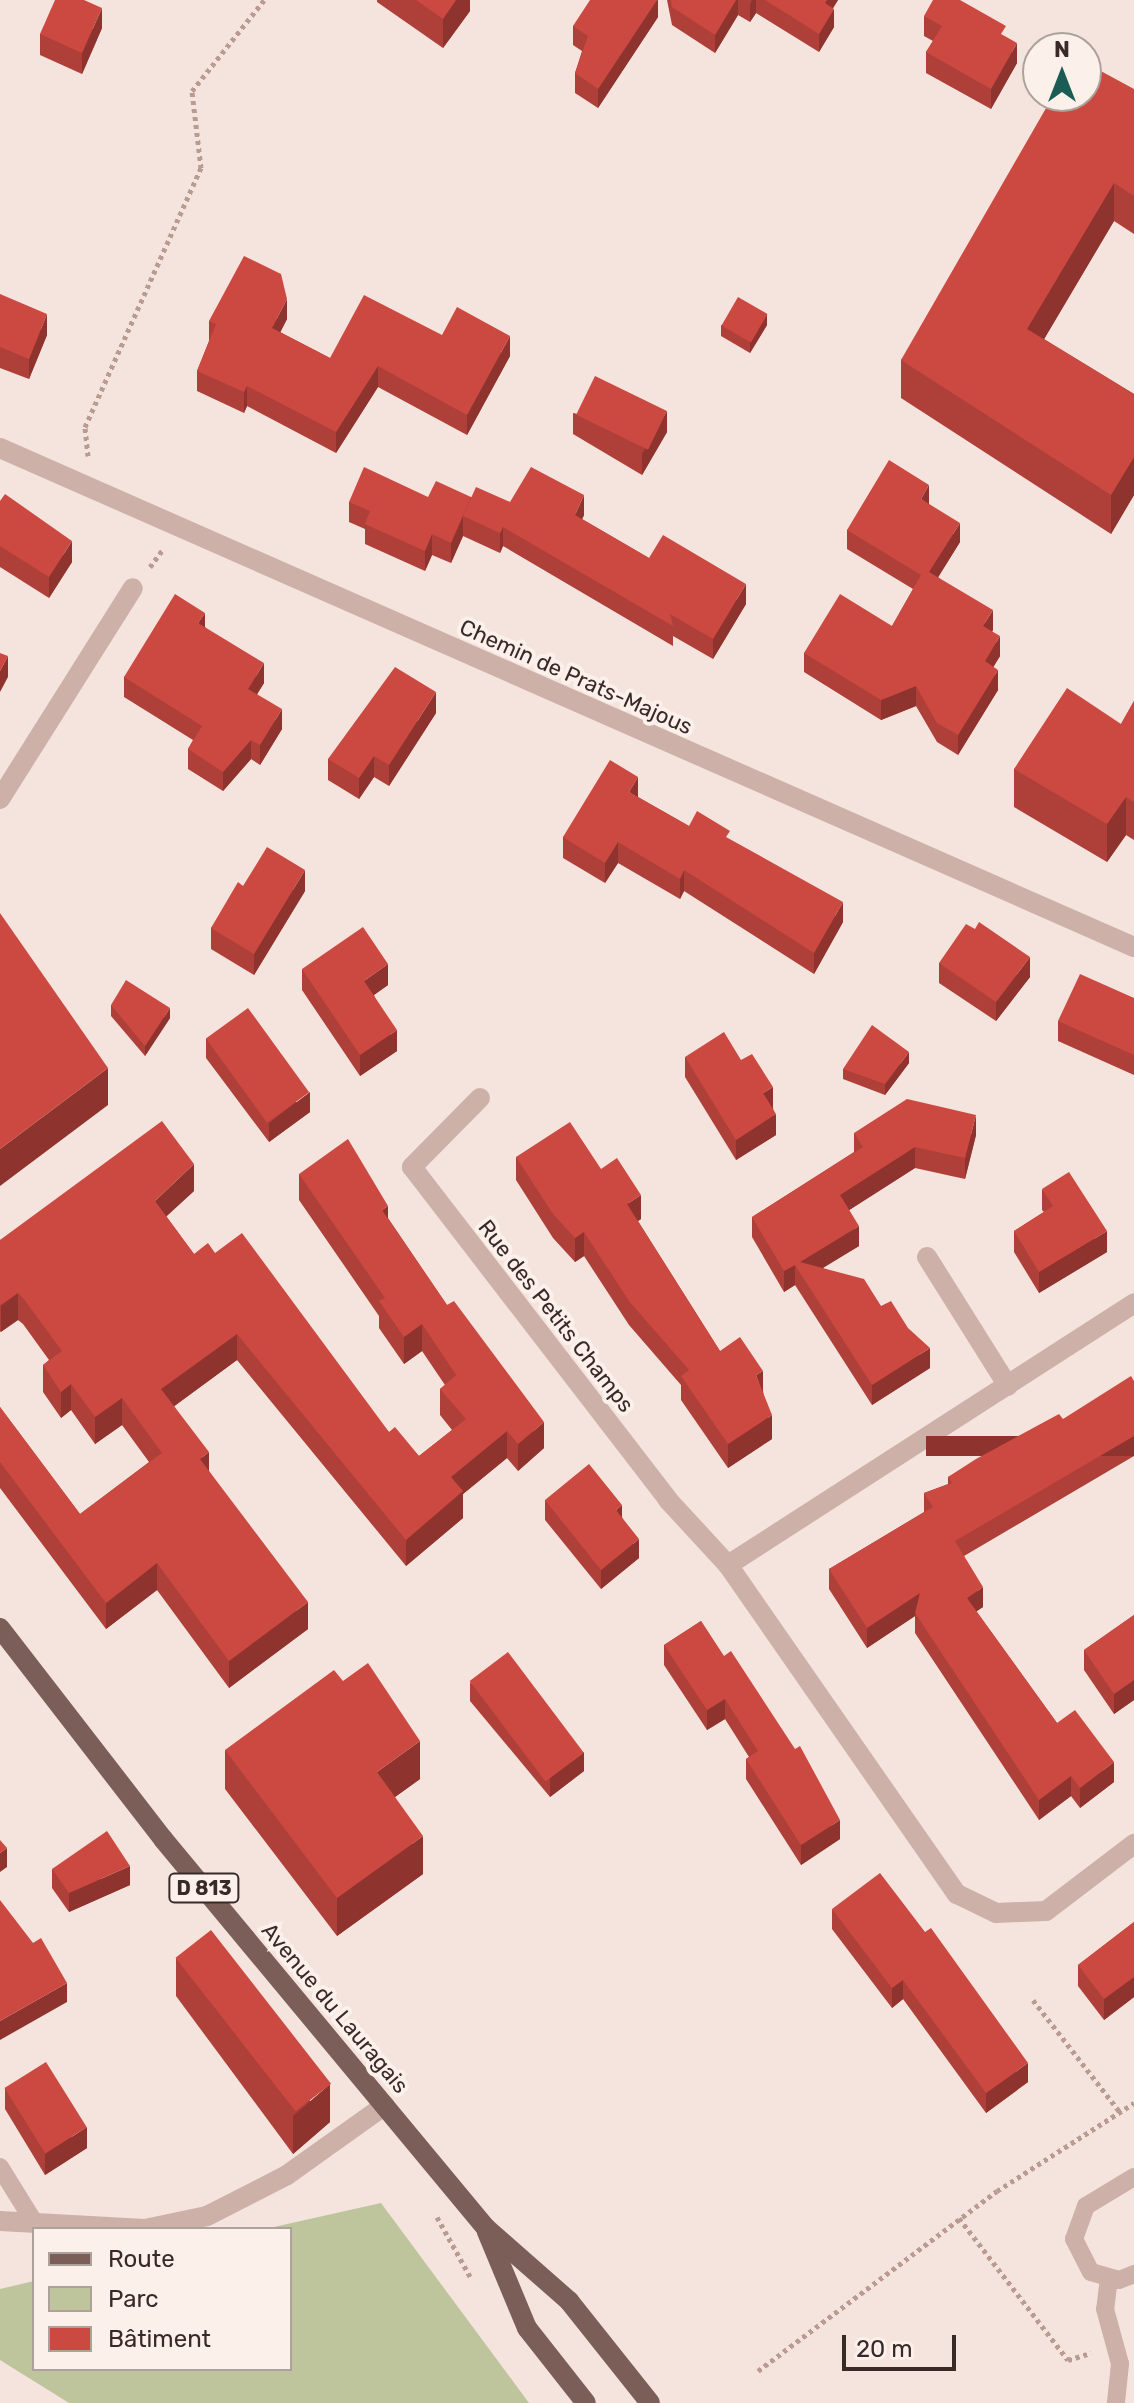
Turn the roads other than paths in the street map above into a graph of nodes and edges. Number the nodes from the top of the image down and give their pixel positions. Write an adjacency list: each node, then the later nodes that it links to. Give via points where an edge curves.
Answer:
1 (0, 448): 4 (street, Chemin de Prats-Majous)
2 (133, 588): 3 (street)
3 (0, 799)
4 (1134, 947)
5 (480, 1098): 9 (street, Rue des Petits Champs, via 412,1167 668,1500)
6 (927, 1257): 8 (street)
7 (1134, 1303): 8 (street)
8 (1008, 1386): 9 (street)
9 (728, 1565): 11 (street, Rue des Petits Champs, via 957,1894 996,1913 1046,1911)
10 (0, 1628): 12 (main road, Avenue du Lauragais / D 813, via 163,1839)
11 (1134, 1844)
12 (385, 2105): 18 (street, via 287,2175 207,2216); 19 (main road, Avenue du Lauragais / D 813)
13 (0, 2167): 16 (lane)
14 (1134, 2177): 21 (lane, via 1086,2206 1075,2227 1083,2264)
15 (0, 2221): 16 (street)
16 (34, 2222): 17 (street)
17 (113, 2227)
18 (155, 2227)
19 (486, 2228): 22 (main road, Avenue du Lauragais / D 813, via 527,2328); 23 (main road, Avenue du Lauragais / D 813, via 569,2301)
20 (1134, 2274): 21 (lane)
21 (1109, 2278): 24 (lane, via 1105,2309 1117,2346)
22 (586, 2403)
23 (650, 2403)
24 (1116, 2403)

